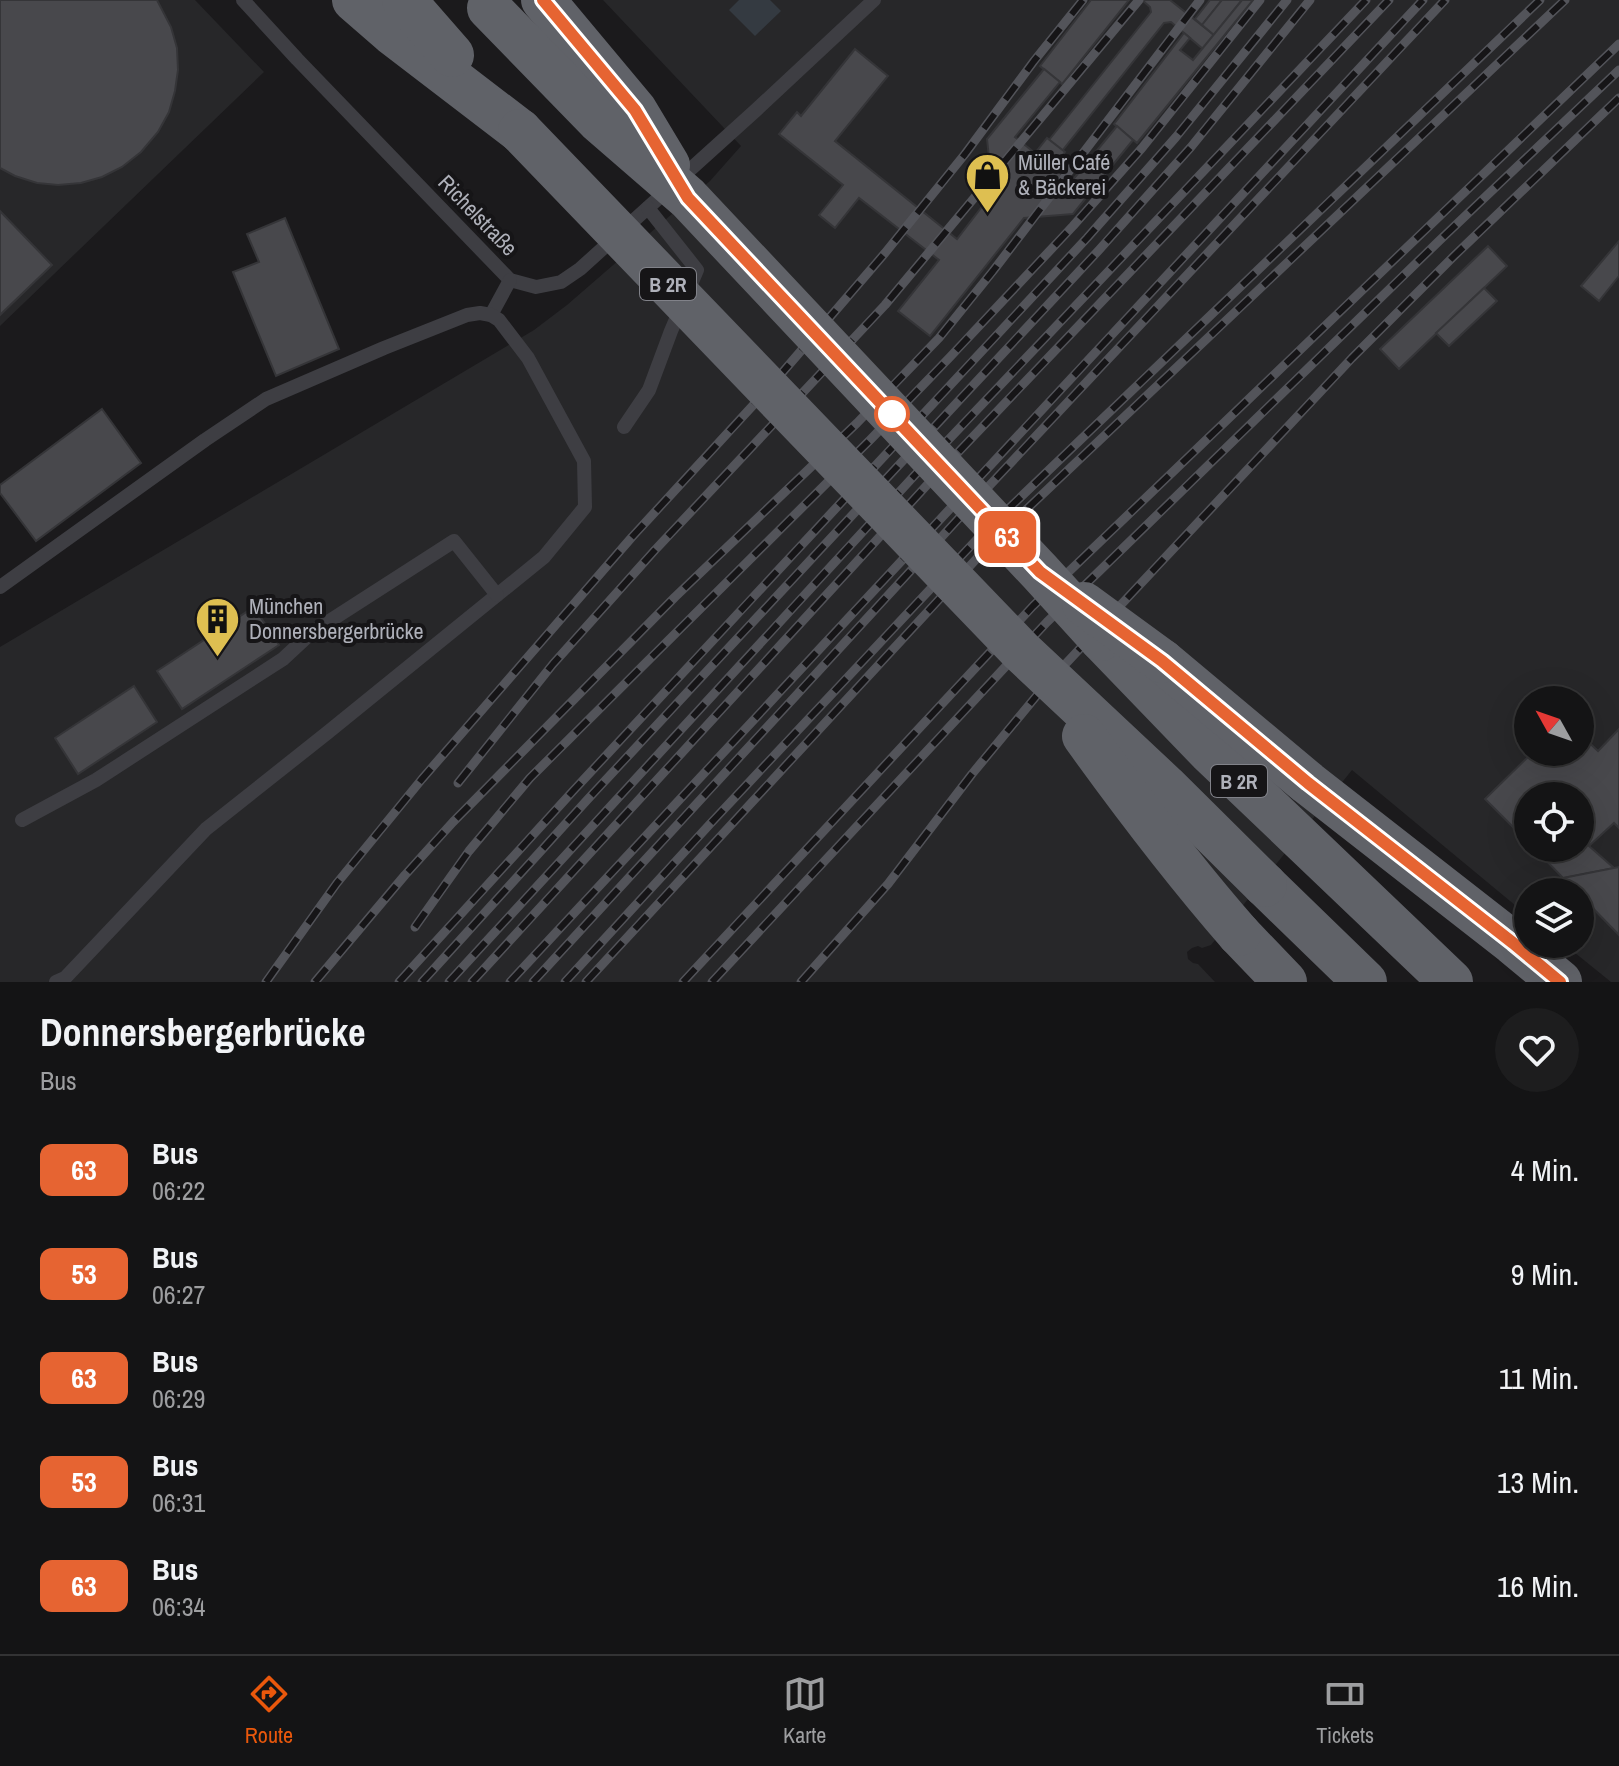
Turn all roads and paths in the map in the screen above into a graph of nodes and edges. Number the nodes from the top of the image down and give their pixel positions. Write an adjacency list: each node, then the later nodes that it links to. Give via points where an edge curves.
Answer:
1 (243, 0): 9 (lane, Richelstraße)
2 (354, 0): 7 (highway)
3 (404, 0): 7 (highway, B 2R)
4 (481, 0): 8 (highway, B 2R, bridge, via 598,120)
5 (543, 0): 8 (highway, bridge, via 635,110)
6 (874, 0): 8 (lane, Richelstraße, via 745,120)
7 (520, 131): 15 (highway, B 2R, bridge)
8 (668, 203): 9 (lane, Richelstraße, via 561,282 536,287); 11 (lane, via 697,270 649,390); 12 (highway, B 2R, bridge)
9 (510, 280): 10 (lane)
10 (491, 315): 13 (lane, via 467,315 266,399); 14 (lane, via 528,358 584,461 585,507 544,557)
11 (624, 427)
12 (1040, 572): 20 (highway, B 2R, bridge, via 1209,751); 21 (highway, bridge, via 1162,661)
13 (0, 587)
14 (497, 595): 16 (lane, via 454,541 311,633 270,668 96,780); 17 (lane, via 206,829)
15 (1021, 651): 18 (highway, bridge, via 1195,883); 19 (highway, B 2R, bridge)
16 (22, 820)
17 (56, 982)
18 (1285, 982)
19 (1365, 982)
20 (1451, 982)
21 (1560, 982)

